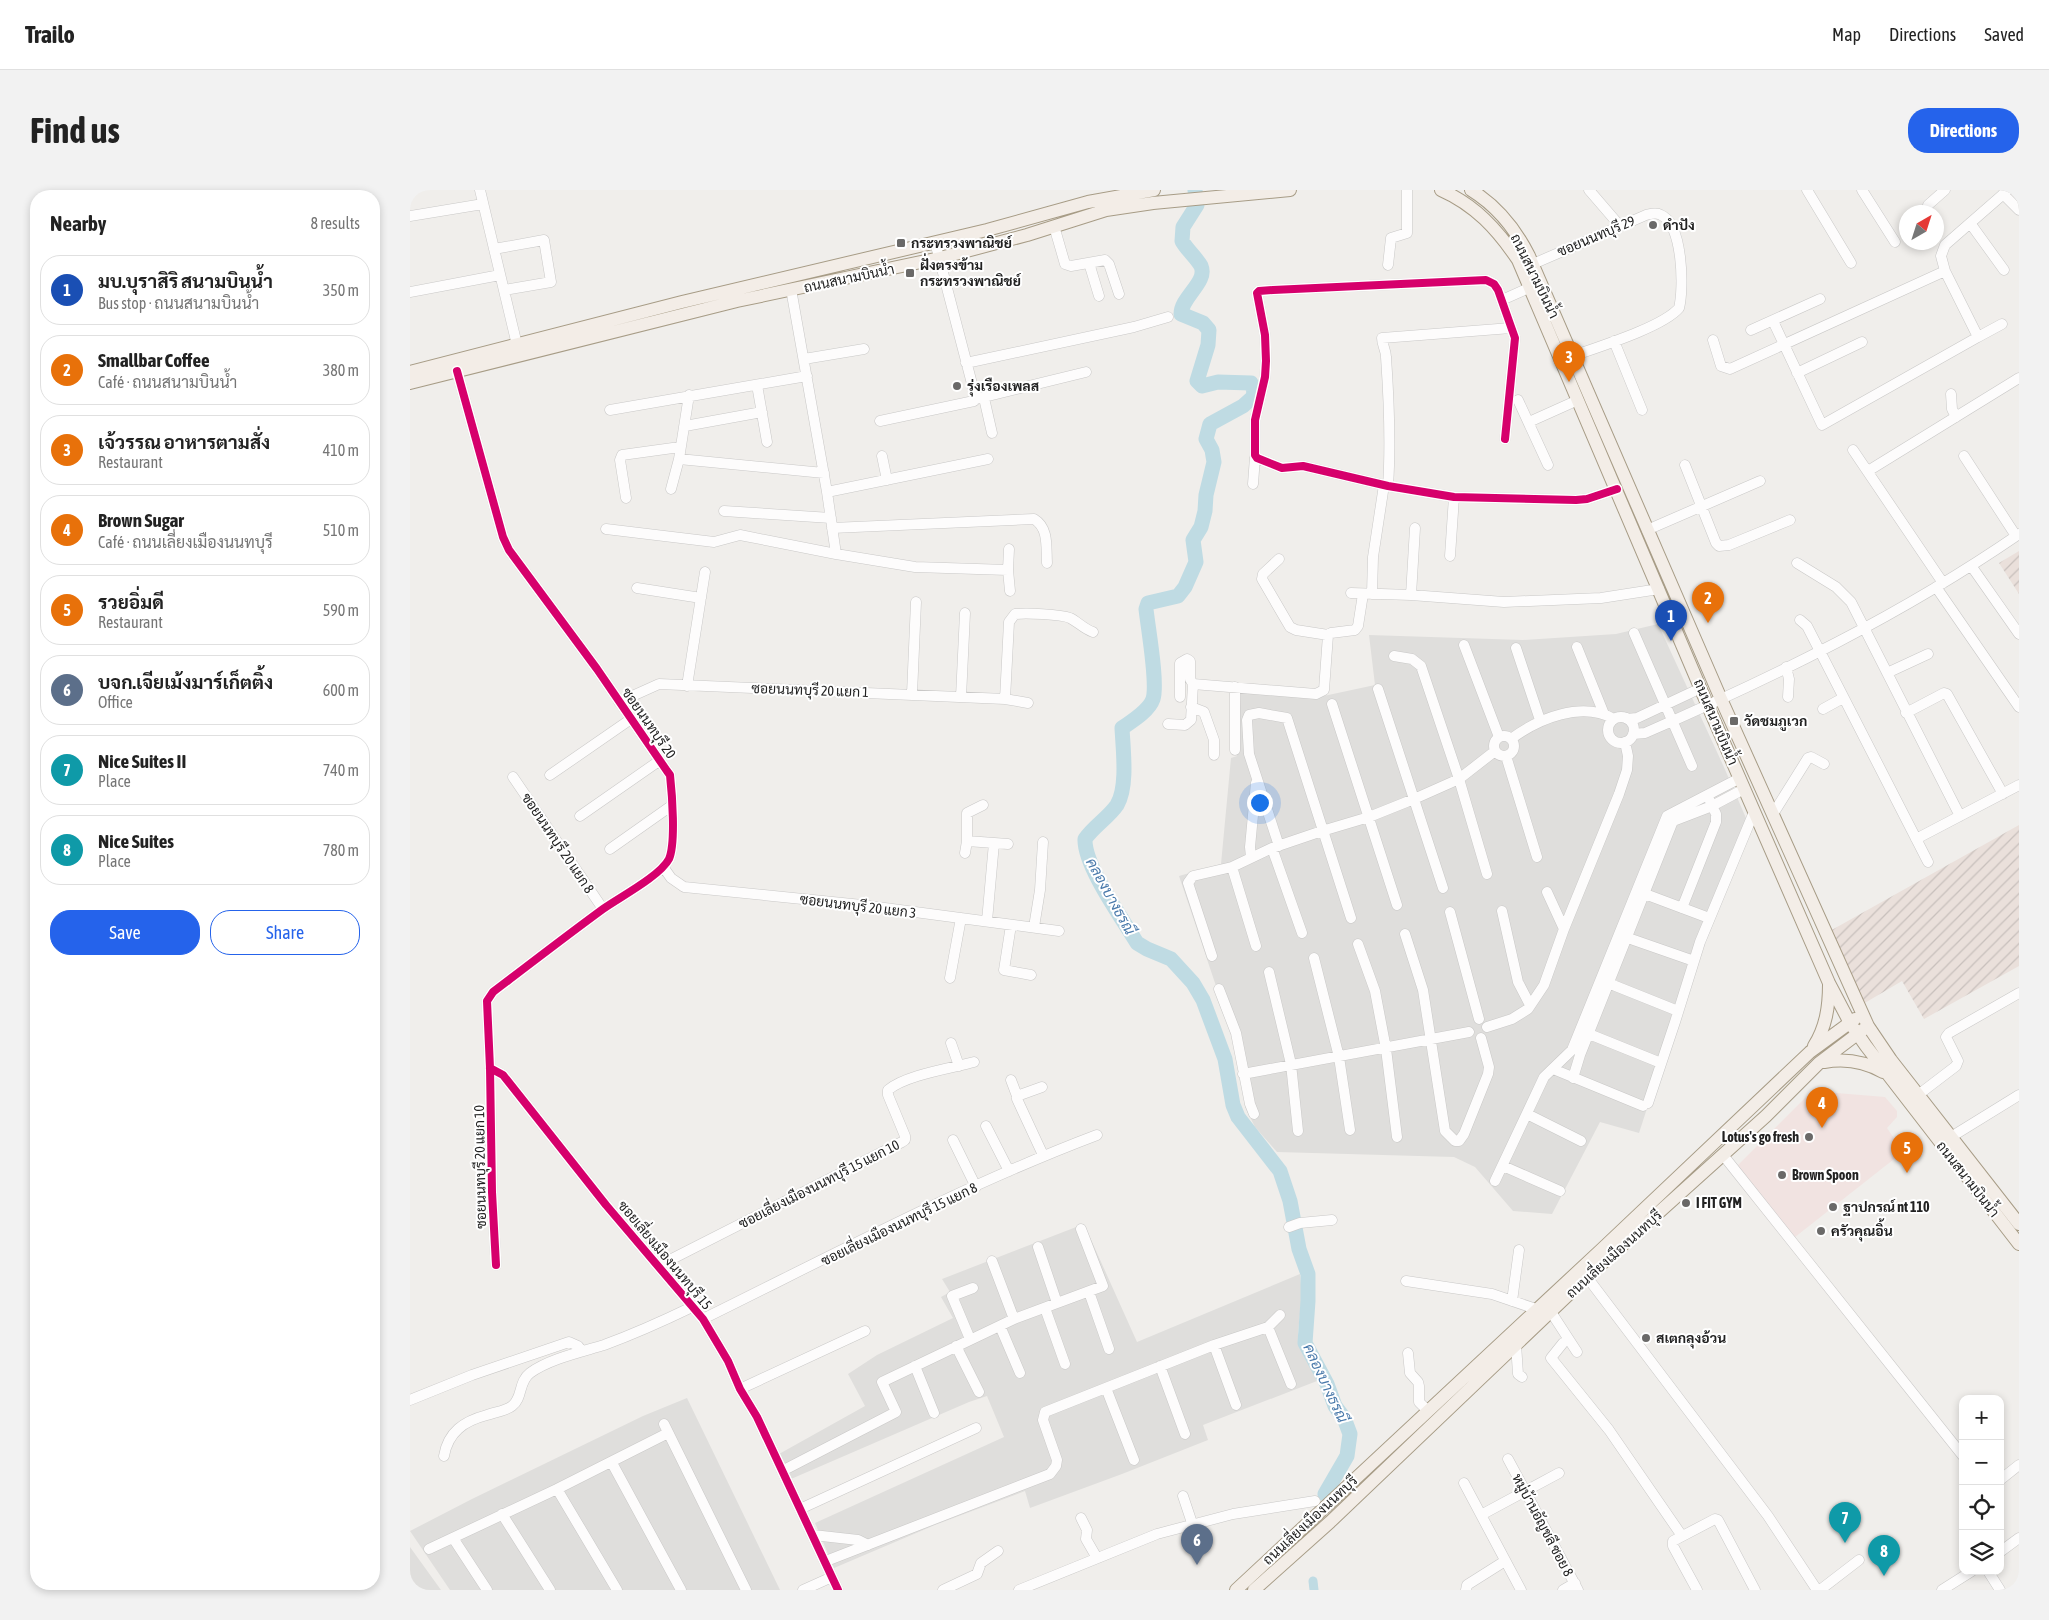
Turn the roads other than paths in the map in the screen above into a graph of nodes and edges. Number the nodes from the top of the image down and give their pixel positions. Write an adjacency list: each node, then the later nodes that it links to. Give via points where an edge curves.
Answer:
1 (480, 190): 13 (street)
2 (1154, 190): 20 (main road, ถนนสนามบินน้ำ, via 1104,198)
3 (1290, 190): 18 (main road, ถนนสนามบินน้ำ, via 1106,210)
4 (1406, 190): 27 (street, via 1407,232 1391,238)
5 (1441, 190): 31 (main road, ถนนสนามบินน้ำ, via 1461,199 1504,238)
6 (1471, 190): 12 (main road, ถนนสนามบินน้ำ)
7 (1589, 190): 19 (street)
8 (1807, 190): 25 (street)
9 (1862, 190): 21 (street)
10 (1945, 190): 14 (street)
11 (2006, 192): 15 (street); 17 (street)
12 (1488, 195): 26 (main road, ถนนสนามบินน้ำ, via 1515,231)
13 (484, 204): 16 (street); 22 (street)
14 (1928, 205)
15 (2019, 210)
16 (410, 216)
17 (1970, 223): 28 (street); 29 (street, via 1942,249 1941,261)
18 (1054, 226): 23 (main road, ถนนสนามบินน้ำ); 24 (street, via 1065,264)
19 (1620, 226): 26 (street, ซอยนนทบุรี 29); 46 (street, ซอยนนทบุรี 29, via 1646,215 1660,214 1670,222 1683,274 1679,308 1670,317)
20 (936, 242): 23 (street); 49 (main road, ถนนสนามบินน้ำ)
21 (1895, 242)
22 (494, 249): 30 (street); 32 (street, via 544,240 551,282)
23 (940, 258): 33 (main road, ถนนสนามบินน้ำ); 53 (street)
24 (1089, 263): 35 (street, via 1105,260 1109,264); 36 (street)
25 (1851, 263)
26 (1532, 264): 51 (main road, ถนนสนามบินน้ำ)
27 (1388, 265)
28 (2004, 270)
29 (1945, 271): 44 (street); 48 (street)
30 (500, 275): 32 (street); 34 (street)
31 (1530, 287): 38 (street); 66 (main road, ถนนสนามบินน้ำ)
32 (504, 290): 49 (street)
33 (791, 290): 52 (street); 54 (main road, ถนนสนามบินน้ำ)
34 (410, 292)
35 (1119, 294)
36 (1099, 296)
37 (1820, 299): 40 (street)
38 (1502, 300): 42 (street); 81 (street, via 1494,284 1486,280 1257,293 1265,335 1265,373 1255,420)
39 (1168, 317): 53 (street)
40 (1772, 320): 43 (street); 48 (street)
41 (2002, 324): 44 (street)
42 (1512, 328): 75 (street, via 1515,348); 91 (street, via 1382,338 1386,353 1389,413 1390,455)
43 (1751, 330)
44 (1978, 337): 57 (street, via 1822,425)
45 (1713, 340): 48 (street, via 1721,366 1726,369)
46 (1614, 341): 51 (street); 68 (street)
47 (1862, 342): 57 (street)
48 (1785, 344): 57 (street)
49 (517, 345): 55 (main road, ถนนสนามบินน้ำ)
50 (864, 349): 52 (street)
51 (1572, 356): 103 (main road, ถนนสนามบินน้ำ)
52 (804, 359): 58 (street)
53 (966, 363): 64 (street)
54 (456, 371): 60 (main road, ถนนสนามบินน้ำ); 150 (street, ซอยนนทบุรี 20, via 509,550)
55 (410, 372)
56 (1086, 372): 64 (street)
57 (1797, 373)
58 (807, 376): 61 (street); 87 (street)
59 (2019, 378): 70 (street)
60 (410, 383)
61 (757, 385): 63 (street); 69 (street)
62 (1951, 394): 70 (street)
63 (689, 395): 67 (street); 73 (street)
64 (980, 398): 71 (street); 74 (street)
65 (1518, 400): 72 (street)
66 (1578, 400): 72 (street); 93 (main road, ถนนสนามบินน้ำ)
67 (610, 410)
68 (1642, 410)
69 (762, 412): 73 (street); 76 (street)
70 (1956, 416): 86 (street)
71 (880, 421)
72 (1529, 422): 84 (street)
73 (684, 426): 77 (street)
74 (992, 433)
75 (1505, 439)
76 (767, 442)
77 (680, 447): 83 (street); 96 (street, via 622,454 620,460)
78 (1853, 450): 86 (street)
79 (882, 456): 88 (street)
80 (1964, 456): 104 (street)
81 (1255, 457): 90 (street); 91 (street, via 1282,468 1303,466)
82 (988, 459): 88 (street)
83 (679, 460): 87 (street); 92 (street)
84 (1548, 465)
85 (1684, 465): 97 (street)
86 (1868, 470): 114 (street)
87 (824, 473): 94 (street)
88 (886, 480): 94 (street)
89 (1760, 480): 97 (street)
90 (1253, 484)
91 (1386, 486): 95 (street); 119 (street)
92 (671, 489)
93 (1617, 489): 95 (street, via 1576,500); 116 (main road, ถนนสนามบินน้ำ)
94 (827, 492): 100 (street)
95 (1454, 497): 107 (street)
96 (626, 498)
97 (1700, 506): 99 (street, via 1716,543 1724,547); 103 (street)
98 (724, 511): 100 (street)
99 (1790, 520)
100 (831, 523): 106 (street); 109 (street, via 1034,519 1040,522 1045,532)
101 (1415, 528): 120 (street)
102 (606, 529): 106 (street, via 714,542 740,535)
103 (1647, 530): 149 (main road, ถนนสนามบินน้ำ)
104 (2017, 535): 111 (street)
105 (1009, 549): 112 (street)
106 (836, 554): 112 (street, via 915,566)
107 (1450, 556)
108 (1279, 559): 129 (street, via 1262,580 1288,625 1296,630)
109 (1047, 562)
110 (1797, 563): 125 (street, via 1836,588 1851,602)
111 (1972, 567): 114 (street); 128 (street)
112 (1008, 570): 117 (street)
113 (705, 572): 121 (street)
114 (1939, 585): 125 (street); 156 (street)
115 (637, 588): 121 (street)
116 (1660, 589): 120 (street, via 1601,598 1504,602); 141 (main road, ถนนสนามบินน้ำ)
117 (1010, 591)
118 (1351, 593): 119 (street)
119 (1368, 594): 120 (street); 129 (street, via 1355,630)
120 (1411, 595)
121 (701, 598): 139 (street)
122 (916, 602): 143 (street)
123 (965, 613): 144 (street)
124 (1800, 620): 133 (street, via 1808,626)
125 (1864, 628): 133 (street); 137 (street)
126 (1093, 632): 148 (street, via 1069,618 1015,614 1009,622)
127 (1634, 633): 153 (street)
128 (2019, 634)
129 (1328, 635): 140 (street, via 1324,690 1316,694)
130 (1464, 645): 167 (street)
131 (1577, 647): 158 (street)
132 (1516, 648): 162 (street)
133 (1819, 651): 136 (street); 147 (street)
134 (1928, 654): 137 (street)
135 (1394, 656): 182 (street, via 1412,659 1420,666)
136 (1786, 667): 146 (street); 149 (street)
137 (1886, 673): 159 (street)
138 (1193, 684): 140 (street); 145 (street, via 1190,661 1183,660 1180,663); 155 (street)
139 (687, 686): 143 (street, ซอยนนทบุรี 20 แยก 1); 150 (street, ซอยนนทบุรี 20 แยก 1, via 658,684)
140 (1236, 687): 170 (street)
141 (1701, 688): 153 (street); 154 (main road, ถนนสนามบินน้ำ)
142 (1378, 689): 187 (street)
143 (912, 694): 144 (street, ซอยนนทบุรี 20 แยก 1)
144 (961, 697): 148 (street, ซอยนนทบุรี 20 แยก 1)
145 (1180, 697)
146 (1788, 697)
147 (1843, 698): 157 (street); 198 (street)
148 (1005, 699): 151 (street, ซอยนนทบุรี 20 แยก 1)
149 (1721, 699): 154 (street); 175 (main road, ถนนสนามบินน้ำ)
150 (620, 702): 160 (street, ซอยนนทบุรี 20)
151 (1028, 703)
152 (1332, 704): 195 (street)
153 (1665, 704): 161 (street, via 1637,718); 164 (street)
154 (1708, 706): 164 (street); 180 (main road, ถนนสนามบินน้ำ)
155 (1191, 707): 165 (street, via 1188,724); 172 (street, via 1204,712 1214,740)
156 (2019, 707)
157 (1823, 709)
158 (1604, 714): 162 (street, via 1578,712); 163 (street)
159 (1906, 714): 185 (street, via 1947,694); 194 (street)
160 (631, 719): 174 (street, ซอยนนทบุรี 20); 178 (street)
161 (1627, 719): 163 (street); 166 (street, via 1633,726)
162 (1540, 720): 168 (street)
163 (1614, 720): 169 (street, via 1610,736 1617,742)
164 (1673, 721): 166 (street, via 1645,733); 177 (street)
165 (1168, 724)
166 (1633, 734): 169 (street)
167 (1500, 737): 168 (street); 171 (street, via 1495,742)
168 (1511, 739): 173 (street, via 1514,749)
169 (1626, 742): 227 (street, via 1627,770)
170 (1235, 750)
171 (1495, 750): 173 (street); 182 (street)
172 (1214, 755)
173 (1506, 756): 207 (street)
174 (659, 761): 189 (street, ซอยนนทบุรี 20, via 670,775); 193 (street)
175 (1750, 761): 180 (main road); 183 (main road, ถนนสนามบินน้ำ)
176 (1824, 764): 192 (street, via 1808,758)
177 (1692, 766)
178 (550, 775)
179 (513, 777): 218 (street, ซอยนนทบุรี 20 แยก 8)
180 (1740, 778): 183 (main road); 186 (street); 190 (street); 191 (main road, ถนนสนามบินน้ำ)
181 (1256, 779): 197 (street, via 1248,754 1249,715 1287,718); 203 (street); 206 (street)
182 (1459, 779): 187 (street); 212 (street)
183 (1758, 782): 192 (main road, ถนนสนามบินน้ำ)
184 (2019, 785): 185 (street)
185 (2003, 794): 194 (street)
186 (1708, 796): 190 (street); 196 (street)
187 (1414, 799): 195 (street); 213 (street)
188 (984, 805): 199 (street, via 967,813)
189 (672, 806): 204 (street); 210 (street, ซอยนนทบุรี 20, via 672,846)
190 (1712, 806): 196 (street); 217 (street, via 1716,822)
191 (1754, 812): 223 (street); 241 (main road, ถนนสนามบินน้ำ)
192 (1772, 814): 247 (main road, ถนนสนามบินน้ำ)
193 (580, 816)
194 (1960, 816): 198 (street)
195 (1369, 817): 197 (street); 216 (street)
196 (1670, 819): 211 (street)
197 (1322, 830): 203 (street); 222 (street)
198 (1916, 839): 208 (street)
199 (967, 841): 201 (street); 205 (street)
200 (1043, 842): 226 (street)
201 (994, 843): 202 (street); 224 (street)
202 (1008, 844)
203 (1276, 847): 206 (street); 229 (street)
204 (610, 848)
205 (965, 853)
206 (1251, 857): 209 (street)
207 (1537, 857)
208 (1928, 862)
209 (1232, 867): 233 (street); 234 (street, via 1193,876 1188,883)
210 (664, 868): 218 (street); 221 (street, ซอยนนทบุรี 20 แยก 3, via 670,878 684,886)
211 (1649, 871): 215 (street); 240 (street)
212 (1487, 874)
213 (1443, 888)
214 (1547, 892): 227 (street)
215 (1645, 894): 217 (street); 231 (street)
216 (1397, 905)
217 (1682, 908): 223 (street)
218 (603, 909): 264 (street, via 490,996 487,1014)
219 (1502, 911): 244 (street, via 1518,982)
220 (1450, 912): 246 (street)
221 (961, 918): 224 (street, ซอยนนทบุรี 20 แยก 3); 239 (street)
222 (1351, 918)
223 (1709, 918): 236 (street)
224 (987, 921): 225 (street, ซอยนนทบุรี 20 แยก 3)
225 (1011, 925): 226 (street, ซอยนนทบุรี 20 แยก 3); 238 (street, via 1004,970)
226 (1034, 927): 228 (street, ซอยนนทบุรี 20 แยก 3)
227 (1564, 929): 244 (street, via 1544,985)
228 (1059, 931)
229 (1302, 933)
230 (1405, 934): 253 (street, via 1423,990)
231 (1628, 938): 236 (street); 240 (street)
232 (1358, 944): 255 (street, via 1375,991)
233 (1256, 946)
234 (1212, 956)
235 (1314, 958): 258 (street)
236 (1694, 961): 245 (street)
237 (1269, 972): 262 (street)
238 (1031, 975)
239 (950, 978)
240 (1606, 982): 245 (street); 251 (street); 257 (street)
241 (1829, 982): 249 (main road, ถนนสนามบินน้ำ); 256 (main road, via 1826,1018)
242 (1219, 989): 266 (street, via 1236,1033)
243 (2019, 994): 271 (street, via 1949,1033 1946,1037 1958,1061 1956,1066)
244 (1530, 1005): 248 (street, via 1512,1019)
245 (1678, 1011): 260 (street)
246 (1478, 1020): 248 (street); 250 (street, via 1469,1024)
247 (1865, 1020): 249 (main road, ถนนเลี่ยงเมืองนนทบุรี); 271 (main road, ถนนสนามบินน้ำ)
248 (1487, 1028): 252 (street)
249 (1853, 1028): 256 (main road, ถนนเลี่ยงเมืองนนทบุรี); 261 (main road, ถนนเลี่ยงเมืองนนทบุรี); 267 (main road, ถนนสนามบินน้ำ)
250 (1469, 1032): 252 (street, via 1475,1038); 253 (street)
251 (1589, 1034): 257 (street); 260 (street)
252 (1481, 1038): 253 (street, via 1488,1074 1461,1139 1454,1142 1445,1131)
253 (1432, 1040): 255 (street)
254 (951, 1043): 263 (street)
255 (1386, 1049): 258 (street); 280 (street)
256 (1810, 1052): 309 (main road, ถนนเลี่ยงเมืองนนทบุรี)
257 (1576, 1053): 265 (street); 268 (street)
258 (1339, 1057): 262 (street); 277 (street)
259 (974, 1062): 263 (street, ซอยเลี่ยงเมืองนนทบุรี 15 แยก 10)
260 (1661, 1063): 268 (street, via 1646,1104)
261 (1819, 1063): 267 (main road, via 1839,1059 1862,1062); 285 (main road, ถนนเลี่ยงเมืองนนทบุรี)
262 (1292, 1064): 266 (street); 278 (street)
263 (959, 1066): 300 (street, ซอยเลี่ยงเมืองนนทบุรี 15 แยก 10, via 918,1076 888,1090 905,1136 902,1142)
264 (490, 1068): 299 (street, ซอยนนทบุรี 20 แยก 10); 300 (street, ซอยเลี่ยงเมืองนนทบุรี 15, via 503,1075 606,1206)
265 (1553, 1069): 268 (street); 275 (street, via 1544,1077)
266 (1243, 1074): 274 (street)
267 (1888, 1074): 295 (main road, ถนนสนามบินน้ำ)
268 (1573, 1078)
269 (1011, 1080): 273 (street)
270 (1042, 1087): 273 (street)
271 (1918, 1095): 281 (main road, ถนนสนามบินน้ำ)
272 (2019, 1095): 281 (street)
273 (1017, 1096): 284 (street)
274 (1254, 1114)
275 (1527, 1114): 283 (street); 286 (street)
276 (986, 1126): 287 (street)
277 (1350, 1130)
278 (1298, 1131)
279 (1098, 1135): 284 (street, ซอยเลี่ยงเมืองนนทบุรี 15 แยก 8)
280 (1397, 1137)
281 (1951, 1137): 291 (main road, ถนนสนามบินน้ำ)
282 (953, 1140): 289 (street)
283 (1582, 1141)
284 (1043, 1155): 287 (street, ซอยเลี่ยงเมืองนนทบุรี 15 แยก 8)
285 (1723, 1155): 301 (main road, ถนนเลี่ยงเมืองนนทบุรี); 342 (street)
286 (1503, 1166): 288 (street); 290 (street)
287 (1009, 1172): 289 (street, ซอยเลี่ยงเมืองนนทบุรี 15 แยก 8)
288 (1495, 1181)
289 (976, 1187): 312 (street, ซอยเลี่ยงเมืองนนทบุรี 15 แยก 8)
290 (1560, 1192)
291 (2017, 1217)
292 (1332, 1220): 293 (street)
293 (1293, 1225)
294 (1081, 1229): 304 (street, via 1103,1286)
295 (2019, 1244)
296 (1038, 1247): 306 (street)
297 (1519, 1250): 305 (street)
298 (992, 1261): 313 (street)
299 (496, 1265)
300 (658, 1266): 307 (street, ซอยเลี่ยงเมืองนนทบุรี 15)
301 (1587, 1278): 310 (main road, ถนนเลี่ยงเมืองนนทบุรี); 393 (street, via 1768,1516)
302 (1406, 1281): 305 (street, via 1479,1292)
303 (973, 1288): 317 (street, via 952,1296)
304 (1088, 1292): 306 (street); 322 (street)
305 (1512, 1301): 309 (street)
306 (1057, 1303): 308 (street)
307 (692, 1307): 312 (street, ซอยเลี่ยงเมืองนนทบุรี 15); 323 (street)
308 (1045, 1308): 313 (street); 326 (street)
309 (1536, 1309): 337 (main road, ถนนเลี่ยงเมืองนนทบุรี)
310 (1551, 1312): 318 (main road, ถนนเลี่ยงเมืองนนทบุรี); 325 (street)
311 (1280, 1315): 315 (street)
312 (703, 1319): 333 (street, ซอยเลี่ยงเมืองนนทบุรี 15)
313 (1014, 1319): 314 (street)
314 (1000, 1326): 317 (street); 329 (street)
315 (1268, 1327): 320 (street); 331 (street)
316 (865, 1331): 333 (street)
317 (970, 1339): 321 (street)
318 (1516, 1344): 330 (street, via 1518,1374); 339 (main road, ถนนเลี่ยงเมืองนนทบุรี)
319 (1563, 1344): 362 (street, via 1551,1358 1608,1430)
320 (1214, 1345): 328 (street); 336 (street)
321 (956, 1346): 327 (street); 334 (street)
322 (1109, 1349)
323 (582, 1351): 335 (street, via 569,1342); 343 (street, via 530,1373 513,1405 481,1416 455,1432 449,1438)
324 (1408, 1352): 337 (street, via 1410,1373 1419,1386 1419,1402)
325 (1577, 1352)
326 (1065, 1364)
327 (916, 1366): 338 (street); 348 (street, via 882,1382 896,1412)
328 (1160, 1366): 332 (street); 341 (street)
329 (1020, 1373)
330 (1522, 1376)
331 (1291, 1384)
332 (1106, 1388): 345 (street); 365 (street, via 1045,1412 1043,1420 1057,1460 1050,1474)
333 (740, 1389): 348 (street, ซอยเลี่ยงเมืองนนทบุรี 15)
334 (979, 1392)
335 (410, 1400)
336 (1236, 1405)
337 (1428, 1411): 339 (main road); 387 (main road, ถนนเลี่ยงเมืองนนทบุรี)
338 (934, 1414)
339 (1430, 1426): 377 (main road, ถนนเลี่ยงเมืองนนทบุรี)
340 (976, 1428): 356 (street)
341 (1185, 1434)
342 (1959, 1451)
343 (444, 1456)
344 (1508, 1459): 353 (street, หมู่บ้านอัญชลี ซอย 8)
345 (1134, 1460)
346 (612, 1462): 352 (street); 381 (street); 382 (street, via 666,1428)
347 (2019, 1465): 350 (street)
348 (782, 1471): 356 (street, ซอยเลี่ยงเมืองนนทบุรี 15)
349 (1559, 1473): 353 (street)
350 (2004, 1477)
351 (1464, 1483): 358 (street)
352 (557, 1489): 357 (street); 380 (street)
353 (1525, 1491): 358 (street); 376 (street, หมู่บ้านอัญชลี ซอย 8)
354 (1183, 1496): 360 (street)
355 (1315, 1502): 360 (street, via 1264,1508)
356 (800, 1509): 361 (street, ซอยเลี่ยงเมืองนนทบุรี 15)
357 (502, 1514): 363 (street); 379 (street)
358 (1481, 1515): 372 (street)
359 (1081, 1518): 369 (street, via 1087,1530 1086,1539)
360 (1192, 1523): 369 (street)
361 (813, 1535): 365 (street, via 858,1540); 371 (street, ซอยเลี่ยงเมืองนนทบุรี 15)
362 (1682, 1536): 391 (street, via 1672,1544); 392 (street, via 1718,1520)
363 (453, 1538): 366 (street); 378 (street)
364 (2019, 1538): 367 (street)
365 (868, 1545): 371 (street)
366 (429, 1549)
367 (2004, 1549)
368 (998, 1551): 385 (street, via 982,1563 977,1574)
369 (1097, 1558): 386 (street)
370 (1859, 1560): 393 (street)
371 (826, 1561): 375 (street, ซอยเลี่ยงเมืองนนทบุรี 15)
372 (1505, 1561): 388 (street, via 1467,1585); 389 (street)
373 (1966, 1575): 394 (street)
374 (1991, 1575): 395 (street)
375 (832, 1577): 383 (street); 384 (street, ซอยเลี่ยงเมืองนนทบุรี 15)
376 (1577, 1587): 390 (street)
377 (1256, 1589)
378 (487, 1590)
379 (550, 1590)
380 (617, 1590)
381 (682, 1590)
382 (746, 1590)
383 (803, 1590)
384 (838, 1590)
385 (943, 1590)
386 (1019, 1590)
387 (1236, 1590)
388 (1466, 1590)
389 (1521, 1590)
390 (1563, 1590)
391 (1697, 1590)
392 (1755, 1590)
393 (1819, 1590)
394 (1942, 1590)
395 (2000, 1590)

